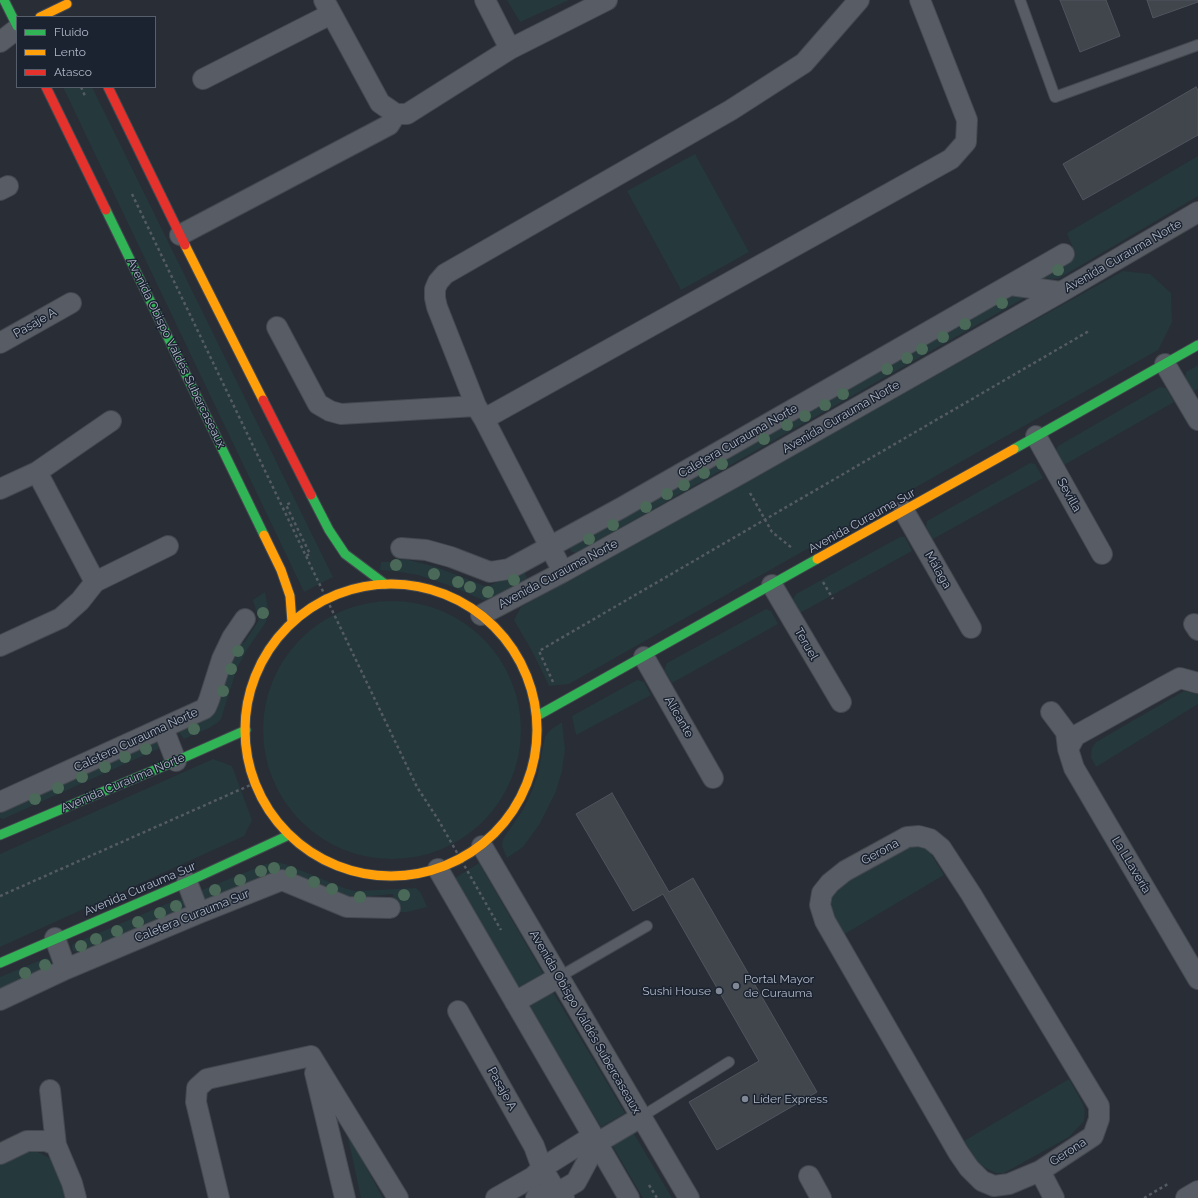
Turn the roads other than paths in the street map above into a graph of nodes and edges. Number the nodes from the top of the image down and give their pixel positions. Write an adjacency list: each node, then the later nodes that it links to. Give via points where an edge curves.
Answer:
1 (4, 0): 10 (street)
2 (485, 0): 16 (street)
3 (607, 0): 16 (street)
4 (859, 0): 31 (street, via 804,63 730,110 445,274 435,290 437,307)
5 (920, 0): 31 (street, via 967,120 966,142 951,159)
6 (1020, 0): 15 (lane, via 1055,97)
7 (67, 5): 9 (street)
8 (328, 7): 17 (street); 20 (street, via 380,103)
9 (42, 16)
10 (16, 26)
11 (16, 28): 13 (street)
12 (16, 29): 14 (street)
13 (0, 32)
14 (0, 42)
15 (1198, 45)
16 (510, 49): 20 (street, via 407,114)
17 (203, 79)
18 (46, 88): 48 (street, Avenida Obispo Valdés Subercaseaux, via 281,570 290,596)
19 (108, 88): 22 (street)
20 (396, 114): 22 (street, via 389,125)
21 (1198, 212): 25 (street, Avenida Curauma Norte)
22 (180, 235): 44 (street, via 329,530 345,554)
23 (1064, 254): 24 (street, Caletera Curauma Norte)
24 (1010, 285): 25 (street); 39 (street, Caletera Curauma Norte)
25 (1061, 292): 42 (street, Avenida Curauma Norte)
26 (71, 303): 28 (street, Pasaje A)
27 (276, 327): 31 (street, via 318,404 330,411 341,414)
28 (0, 343)
29 (1198, 345): 30 (street, Avenida Curauma Sur)
30 (1165, 364): 32 (street); 34 (street, Avenida Curauma Sur)
31 (480, 412): 39 (street)
32 (1198, 420)
33 (111, 422): 35 (street)
34 (1036, 436): 37 (street, Avenida Curauma Sur); 41 (street, Sevilla)
35 (37, 472): 36 (street); 43 (street)
36 (0, 488)
37 (904, 512): 45 (street, Avenida Curauma Sur); 49 (street, Málaga)
38 (168, 546): 43 (street)
39 (550, 547): 40 (street, Caletera Curauma Norte, via 509,568 490,572 426,550); 42 (street)
40 (401, 548)
41 (1102, 554)
42 (563, 572): 46 (street, Avenida Curauma Norte)
43 (95, 582): 50 (street, via 80,601 61,618)
44 (386, 584): 46 (street, via 412,585 439,591 464,602); 48 (street, via 345,591 326,599)
45 (772, 585): 51 (street, Avenida Curauma Sur); 53 (street, Teruel)
46 (481, 615): 55 (street, via 512,646 529,679)
47 (245, 619): 56 (street, Caletera Curauma Norte, via 222,659 204,709)
48 (292, 623): 57 (street, via 273,646 258,672 249,700)
49 (971, 628)
50 (0, 646)
51 (644, 657): 55 (street, Avenida Curauma Sur); 60 (street, Alicante)
52 (1198, 681): 58 (street, via 1180,678 1075,736)
53 (841, 702)
54 (1051, 712): 58 (street, La LLavería, via 1066,732)
55 (537, 716): 64 (street, via 534,765 514,810)
56 (163, 728): 59 (street); 61 (street, Caletera Curauma Norte)
57 (246, 730): 59 (street, Avenida Curauma Norte); 63 (street, via 246,748 255,783 264,802)
58 (1068, 749): 74 (street, La LLavería, via 1074,768)
59 (176, 761): 62 (street, Avenida Curauma Norte)
60 (714, 778)
61 (0, 802)
62 (0, 835)
63 (288, 835): 65 (street, via 313,854 342,868 374,876 406,876); 66 (street, Avenida Curauma Sur)
64 (482, 846): 65 (street); 73 (street, Avenida Obispo Valdés Subercaseaux)
65 (438, 869): 76 (street)
66 (187, 882): 68 (street); 70 (street, Avenida Curauma Sur)
67 (390, 908): 68 (street, Caletera Curauma Sur, via 347,907 282,880)
68 (199, 913): 72 (street, Caletera Curauma Sur)
69 (647, 926): 73 (lane)
70 (56, 938): 71 (street, Avenida Curauma Sur); 72 (street)
71 (0, 963)
72 (66, 969): 75 (street, Caletera Curauma Sur)
73 (559, 977): 76 (street); 81 (street, Avenida Obispo Valdés Subercaseaux)
74 (1198, 979)
75 (0, 1000)
76 (515, 1002): 82 (street)
77 (458, 1011): 85 (street, Pasaje A, via 534,1146)
78 (311, 1056): 91 (street, via 207,1079 197,1088 196,1102); 92 (street); 93 (street)
79 (729, 1062): 81 (lane)
80 (50, 1090): 83 (street)
81 (641, 1117): 82 (street); 97 (street, Avenida Obispo Valdés Subercaseaux)
82 (595, 1140): 85 (street); 89 (street, via 576,1182); 96 (street)
83 (56, 1145): 84 (street, via 46,1141 27,1141); 90 (street)
84 (0, 1154)
85 (542, 1168): 89 (street, Pasaje A); 94 (street, via 533,1177)
86 (1040, 1172): 86 (street, Gerona, via 1094,1136 1099,1119 1099,1106 976,901 941,848 930,839 919,836 907,837 845,871 830,883 822,893 820,905 824,921 969,1168 982,1181 994,1186 1009,1184); 99 (street, Gerona)
87 (809, 1176): 98 (street)
88 (1198, 1191): 100 (street)
89 (560, 1195): 95 (street, via 543,1194)
90 (76, 1198)
91 (219, 1198)
92 (346, 1198)
93 (398, 1198)
94 (496, 1198)
95 (536, 1198)
96 (629, 1198)
97 (688, 1198)
98 (821, 1198)
99 (1054, 1198)
100 (1186, 1198)

